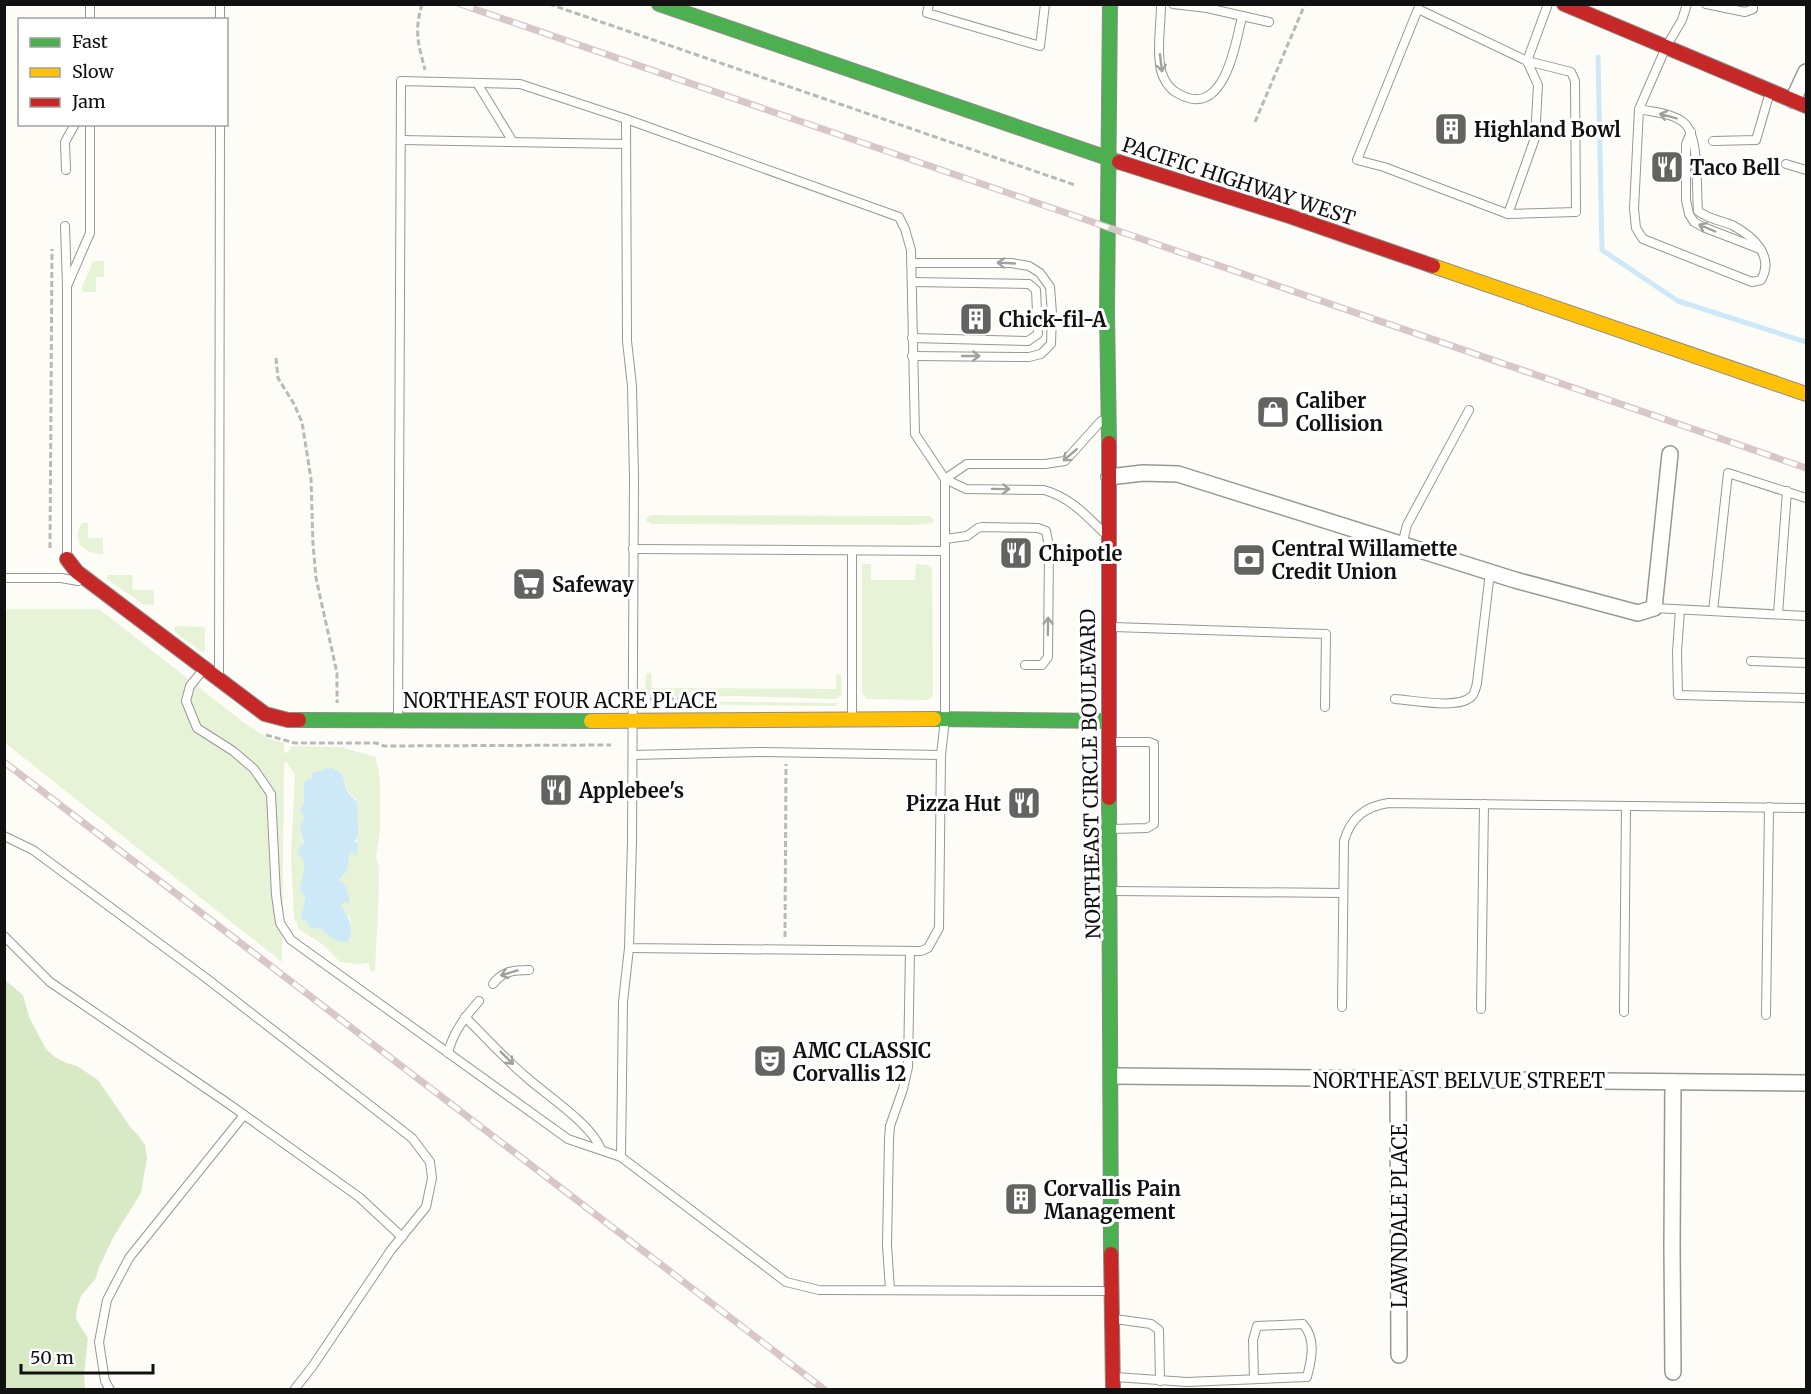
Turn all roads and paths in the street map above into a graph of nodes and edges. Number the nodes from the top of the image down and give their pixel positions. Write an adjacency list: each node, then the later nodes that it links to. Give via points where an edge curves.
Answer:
1 (422, 4): 20 (path, via 416,25)
2 (549, 4): 39 (path)
3 (659, 4): 35 (main road, PACIFIC HIGHWAY WEST)
4 (930, 4): 5 (lane, via 927,13 1040,46)
5 (1045, 4)
6 (1110, 4): 35 (main road, NORTHEAST CIRCLE BOULEVARD)
7 (1161, 4): 15 (lane, one-way to 15, via 1160,64 1164,78 1172,91 1194,99 1205,99 1215,92 1224,77)
8 (1173, 4): 15 (lane)
9 (1305, 4): 26 (path)
10 (1548, 4): 18 (lane)
11 (1687, 4): 17 (lane)
12 (1706, 4): 13 (lane, via 1745,12 1750,12)
13 (1753, 4)
14 (1565, 5): 17 (main road)
15 (1242, 17): 16 (lane)
16 (1269, 22)
17 (1666, 47): 22 (main road); 24 (lane)
18 (1527, 61): 40 (lane, via 1538,85 1535,138); 40 (lane, via 1571,72 1575,81 1576,212); 40 (lane, via 1418,9 1356,160)
19 (1806, 72): 23 (street)
20 (428, 82): 21 (lane); 31 (lane, via 401,81)
21 (477, 83): 25 (lane, via 520,84); 33 (lane)
22 (1770, 91): 23 (main road); 32 (lane, via 1756,140)
23 (1799, 103)
24 (1639, 109): 30 (lane, one-way to 24, via 1676,118); 42 (lane, via 1634,209 1636,228 1643,239 1752,282 1761,280 1766,272)
25 (626, 119): 34 (lane); 43 (lane, via 899,217 911,250)
26 (1256, 122)
27 (74, 126): 37 (lane, via 65,142)
28 (90, 126): 45 (lane, via 90,233)
29 (220, 126): 77 (lane)
30 (1691, 132): 42 (lane, via 1698,211 1751,237); 42 (lane, one-way to 30, via 1703,227 1689,214 1685,170 1686,144)
31 (401, 140): 33 (lane); 82 (lane)
32 (1713, 141)
33 (513, 142): 34 (lane)
34 (625, 144): 60 (lane)
35 (1108, 159): 49 (main road, PACIFIC HIGHWAY WEST, via 1278,213); 51 (main road, NORTHEAST CIRCLE BOULEVARD)
36 (1786, 164): 38 (lane)
37 (66, 170)
38 (1806, 170)
39 (1075, 185)
40 (1508, 214)
41 (65, 226): 45 (lane)
42 (1761, 249)
43 (911, 263): 44 (lane); 47 (lane, one-way to 43, via 1041,354 1051,344 1052,313 1050,287 1029,266)
44 (912, 282): 46 (lane); 46 (lane, via 1029,284 1036,290 1038,334 1028,341)
45 (67, 286): 63 (lane)
46 (912, 338): 47 (lane)
47 (912, 356): 54 (lane, via 915,434)
48 (276, 358): 84 (path, via 278,378 294,404 304,433 311,479 316,578 337,674)
49 (1806, 394)
50 (1469, 410): 59 (lane, via 1407,525)
51 (1109, 411): 53 (main road, NORTHEAST CIRCLE BOULEVARD); 54 (lane, one-way to 54, via 1065,461 966,464)
52 (1670, 454): 67 (street)
53 (1109, 477): 57 (main road, NORTHEAST CIRCLE BOULEVARD); 59 (street, via 1178,474)
54 (945, 479): 57 (lane, one-way to 57, via 966,489 1053,492 1080,509); 58 (lane)
55 (1787, 491): 56 (lane); 69 (lane, via 1728,473); 70 (lane)
56 (1806, 498)
57 (1109, 537): 72 (main road, NORTHEAST CIRCLE BOULEVARD)
58 (945, 539): 62 (lane); 75 (lane, one-way to 58, via 1042,665 1048,657 1046,531 982,527 967,536)
59 (1402, 545): 64 (street)
60 (633, 549): 61 (lane); 85 (lane)
61 (852, 551): 62 (lane); 81 (lane)
62 (945, 551): 83 (lane)
63 (67, 559): 66 (main road, NORTHEAST FOUR ACRE PLACE)
64 (1490, 572): 67 (street, via 1638,613); 79 (lane, via 1478,683 1473,695 1456,704)
65 (4, 578): 66 (lane, via 62,578)
66 (91, 583): 76 (main road, NORTHEAST FOUR ACRE PLACE)
67 (1654, 609): 68 (lane)
68 (1680, 610): 69 (lane); 78 (lane, via 1678,695)
69 (1713, 611): 70 (lane)
70 (1778, 614): 71 (lane)
71 (1806, 616)
72 (1108, 627): 80 (lane, via 1326,634); 86 (main road, NORTHEAST CIRCLE BOULEVARD)
73 (1751, 661): 74 (lane)
74 (1806, 663)
75 (1025, 665)
76 (204, 668): 77 (main road, NORTHEAST FOUR ACRE PLACE); 111 (lane, via 190,686 186,701 196,728 254,769 271,794 280,923 291,940)
77 (219, 681): 84 (main road, NORTHEAST FOUR ACRE PLACE, via 276,718)
78 (1806, 698)
79 (1395, 699)
80 (1325, 707)
81 (852, 718): 83 (main road, NORTHEAST FOUR ACRE PLACE); 85 (main road, NORTHEAST FOUR ACRE PLACE)
82 (398, 719): 84 (main road, NORTHEAST FOUR ACRE PLACE); 85 (main road, NORTHEAST FOUR ACRE PLACE)
83 (945, 719): 86 (main road, NORTHEAST FOUR ACRE PLACE); 89 (lane)
84 (337, 720)
85 (632, 721): 90 (lane)
86 (1108, 721): 87 (main road, NORTHEAST CIRCLE BOULEVARD)
87 (1108, 742): 95 (main road, NORTHEAST CIRCLE BOULEVARD); 95 (lane, via 1154,744 1154,824 1147,828)
88 (786, 753): 89 (lane); 90 (lane); 100 (path)
89 (941, 755): 102 (lane, via 939,928 928,948)
90 (633, 756): 101 (lane)
91 (1484, 804): 92 (lane); 98 (lane, via 1388,803 1363,811 1352,821 1344,841); 107 (lane)
92 (1626, 806): 93 (lane); 108 (lane)
93 (1769, 807): 94 (lane); 109 (lane)
94 (1806, 808)
95 (1110, 829): 97 (main road, NORTHEAST CIRCLE BOULEVARD)
96 (4, 836): 119 (lane, via 33,850 120,914 412,1138 430,1162 432,1178 426,1208)
97 (1111, 891): 98 (lane); 112 (main road, NORTHEAST CIRCLE BOULEVARD)
98 (1343, 893): 106 (lane)
99 (4, 936): 116 (lane, via 50,982)
100 (785, 938)
101 (629, 948): 102 (lane); 118 (lane, via 623,1002)
102 (910, 951): 120 (lane, via 908,1067 889,1139)
103 (529, 970): 104 (lane, one-way to 104, via 506,972)
104 (493, 984)
105 (479, 1001): 110 (lane)
106 (1342, 1007)
107 (1481, 1009)
108 (1624, 1012)
109 (1766, 1015)
110 (465, 1017): 111 (lane); 117 (lane, one-way to 117, via 584,1126 598,1140)
111 (448, 1053): 117 (lane, via 568,1139)
112 (1112, 1076): 113 (street, NORTHEAST BELVUE STREET); 121 (main road, NORTHEAST CIRCLE BOULEVARD)
113 (1398, 1078): 114 (street, NORTHEAST BELVUE STREET); 123 (street, LAWNDALE PLACE)
114 (1673, 1082): 115 (street, NORTHEAST BELVUE STREET); 124 (street)
115 (1806, 1083)
116 (244, 1115): 119 (lane, via 358,1197); 128 (lane, via 129,1258 107,1300 99,1342 105,1381)
117 (601, 1150): 118 (lane)
118 (621, 1157): 120 (lane, via 786,1282 819,1290)
119 (402, 1236): 129 (lane)
120 (890, 1290): 121 (lane)
121 (1111, 1291): 122 (main road, NORTHEAST CIRCLE BOULEVARD)
122 (1112, 1318): 126 (lane, via 1151,1324 1159,1330); 127 (main road, NORTHEAST CIRCLE BOULEVARD)
123 (1399, 1355)
124 (1673, 1372)
125 (1254, 1379): 125 (lane, via 1308,1377 1311,1334 1303,1324 1257,1326 1253,1340); 126 (lane)
126 (1160, 1381): 127 (lane)
127 (1113, 1383)
128 (110, 1389)
129 (294, 1389)

